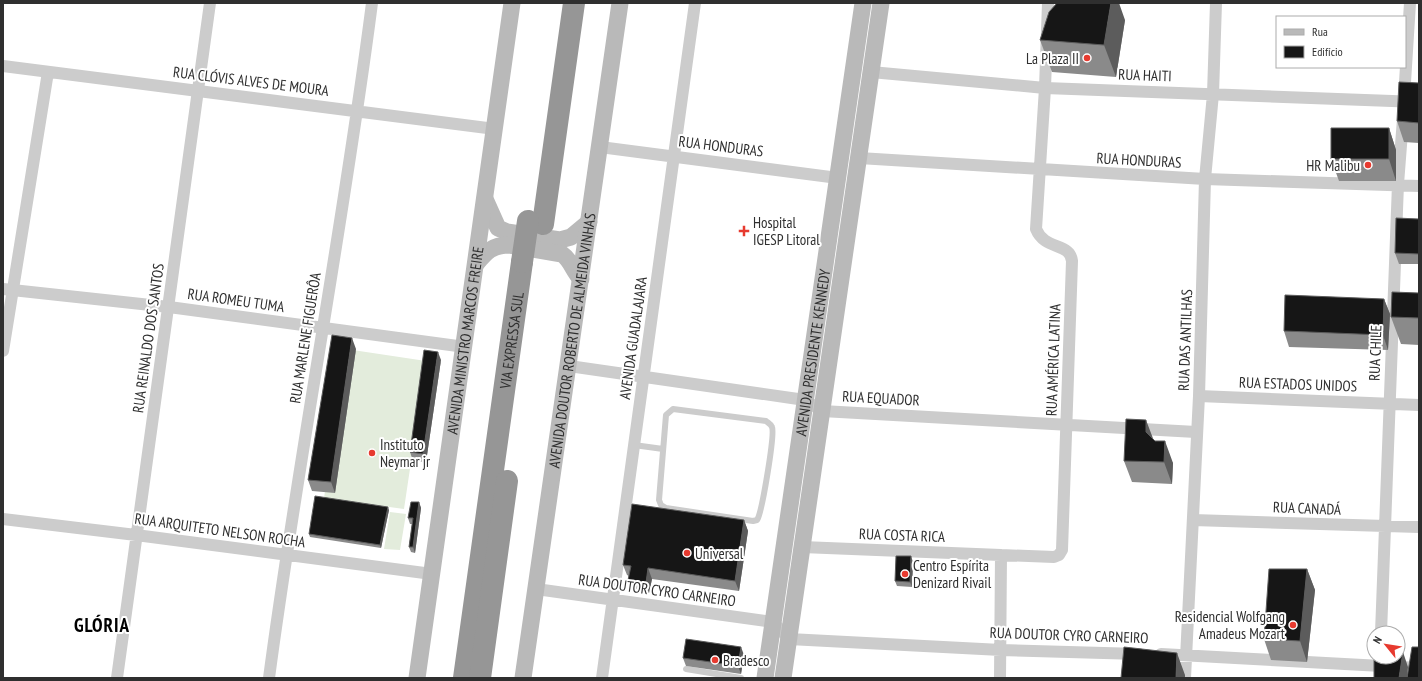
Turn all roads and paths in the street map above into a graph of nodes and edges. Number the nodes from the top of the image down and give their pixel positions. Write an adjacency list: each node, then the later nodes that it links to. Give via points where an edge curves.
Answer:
1 (210, 3): 17 (street, RUA REINALDO DOS SANTOS)
2 (372, 3): 21 (street, RUA MARLENE FIGUERÔA)
3 (512, 3): 22 (main road, AVENIDA MINISTRO MARCOS FREIRE)
4 (559, 3): 32 (highway, VIA EXPRESSA SUL)
5 (574, 3): 32 (highway, VIA EXPRESSA SUL)
6 (620, 3): 23 (main road, AVENIDA DOUTOR ROBERTO DE ALMEIDA VINHAS)
7 (695, 3): 24 (street, AVENIDA GUADALAJARA)
8 (863, 3): 27 (main road, AVENIDA PRESIDENTE KENNEDY)
9 (881, 3): 15 (main road, AVENIDA PRESIDENTE KENNEDY)
10 (1048, 3): 16 (street, RUA AMÉRICA LATINA)
11 (1216, 3): 18 (street, RUA DAS ANTILHAS)
12 (1410, 3): 19 (street, RUA CHILE)
13 (3, 66): 14 (street, RUA CLÓVIS ALVES DE MOURA)
14 (48, 72): 17 (street, RUA CLÓVIS ALVES DE MOURA); 37 (street)
15 (871, 72): 16 (street, RUA HAITI); 25 (main road, AVENIDA PRESIDENTE KENNEDY)
16 (1045, 88): 18 (street, RUA HAITI); 26 (street, RUA AMÉRICA LATINA)
17 (198, 90): 21 (street, RUA CLÓVIS ALVES DE MOURA); 38 (street, RUA REINALDO DOS SANTOS)
18 (1213, 94): 19 (street, RUA HAITI); 28 (street, RUA DAS ANTILHAS)
19 (1404, 101): 20 (street, RUA HAITI); 29 (street, RUA CHILE)
20 (1419, 102)
21 (358, 111): 22 (street, RUA CLÓVIS ALVES DE MOURA); 39 (street, RUA MARLENE FIGUERÔA)
22 (495, 129): 31 (main road, AVENIDA MINISTRO MARCOS FREIRE)
23 (600, 147): 24 (street, RUA HONDURAS); 33 (main road, AVENIDA DOUTOR ROBERTO DE ALMEIDA VINHAS)
24 (674, 156): 27 (street, RUA HONDURAS); 43 (street, AVENIDA GUADALAJARA)
25 (859, 158): 26 (street, RUA HONDURAS); 48 (main road, AVENIDA PRESIDENTE KENNEDY)
26 (1040, 171): 28 (street, RUA HONDURAS); 49 (street, RUA AMÉRICA LATINA, via 1036,228 1045,242 1064,248 1072,257)
27 (838, 178): 45 (main road, AVENIDA PRESIDENTE KENNEDY)
28 (1205, 179): 29 (street, RUA HONDURAS); 44 (street, RUA DAS ANTILHAS)
29 (1398, 184): 30 (street, RUA HONDURAS); 46 (street, RUA CHILE)
30 (1419, 186)
31 (485, 198): 33 (main road, via 498,228 507,232 560,240 571,237); 35 (main road, AVENIDA MINISTRO MARCOS FREIRE)
32 (535, 222): 34 (highway, VIA EXPRESSA SUL, bridge)
33 (589, 222): 36 (main road, AVENIDA DOUTOR ROBERTO DE ALMEIDA VINHAS)
34 (530, 263): 75 (highway, VIA EXPRESSA SUL); 76 (highway, VIA EXPRESSA SUL)
35 (476, 264): 36 (main road, via 495,246 517,246 562,254 568,258); 40 (main road, AVENIDA MINISTRO MARCOS FREIRE)
36 (581, 279): 42 (main road, AVENIDA DOUTOR ROBERTO DE ALMEIDA VINHAS)
37 (8, 290): 38 (street, RUA ROMEU TUMA); 41 (street)
38 (168, 307): 39 (street, RUA ROMEU TUMA); 57 (street, RUA REINALDO DOS SANTOS)
39 (323, 328): 40 (street, RUA ROMEU TUMA); 59 (street, RUA MARLENE FIGUERÔA)
40 (465, 347): 61 (main road, AVENIDA MINISTRO MARCOS FREIRE)
41 (3, 351)
42 (569, 366): 43 (street, RUA EQUADOR); 62 (main road, AVENIDA DOUTOR ROBERTO DE ALMEIDA VINHAS)
43 (643, 377): 45 (street, RUA EQUADOR); 51 (street, AVENIDA GUADALAJARA)
44 (1199, 396): 46 (street, RUA ESTADOS UNIDOS); 50 (street, RUA DAS ANTILHAS)
45 (806, 400): 48 (street, RUA EQUADOR); 64 (main road, AVENIDA PRESIDENTE KENNEDY)
46 (1389, 404): 47 (street, RUA ESTADOS UNIDOS); 55 (street, RUA CHILE)
47 (1419, 405)
48 (822, 411): 49 (street, RUA EQUADOR); 58 (main road, AVENIDA PRESIDENTE KENNEDY)
49 (1067, 425): 50 (street, RUA EQUADOR); 60 (street, RUA AMÉRICA LATINA, via 1062,550 1054,557)
50 (1196, 432): 54 (street, RUA DAS ANTILHAS)
51 (634, 445): 52 (lane); 63 (street, AVENIDA GUADALAJARA)
52 (663, 449): 52 (lane, via 666,415 673,409 766,421 770,424 773,428 763,499 757,520 673,509 661,505 659,500)
53 (3, 519): 57 (street, RUA ARQUITETO NELSON ROCHA)
54 (1194, 520): 55 (street, RUA CANADÁ); 68 (street, RUA DAS ANTILHAS)
55 (1386, 526): 56 (street, RUA CANADÁ); 65 (street, RUA CHILE)
56 (1419, 527)
57 (136, 535): 59 (street, RUA ARQUITETO NELSON ROCHA); 72 (street, RUA REINALDO DOS SANTOS)
58 (802, 547): 60 (street, RUA COSTA RICA); 66 (main road, AVENIDA PRESIDENTE KENNEDY)
59 (286, 555): 61 (street, RUA ARQUITETO NELSON ROCHA); 73 (street, RUA MARLENE FIGUERÔA)
60 (1001, 555): 67 (street)
61 (432, 574): 74 (main road, AVENIDA MINISTRO MARCOS FREIRE)
62 (536, 589): 63 (street, RUA DOUTOR CYRO CARNEIRO); 77 (main road, AVENIDA DOUTOR ROBERTO DE ALMEIDA VINHAS)
63 (613, 600): 64 (street, RUA DOUTOR CYRO CARNEIRO); 78 (street, AVENIDA GUADALAJARA)
64 (773, 622): 66 (street); 80 (main road, AVENIDA PRESIDENTE KENNEDY)
65 (1382, 625)
66 (789, 639): 67 (street, RUA DOUTOR CYRO CARNEIRO); 81 (main road, AVENIDA PRESIDENTE KENNEDY)
67 (1001, 650): 68 (street, RUA DOUTOR CYRO CARNEIRO); 82 (street)
68 (1186, 655): 69 (street, RUA DOUTOR CYRO CARNEIRO); 83 (street, RUA DAS ANTILHAS)
69 (1380, 667): 70 (street, RUA DOUTOR CYRO CARNEIRO)
70 (1419, 668)
71 (686, 669): 79 (lane)
72 (117, 678)
73 (269, 678)
74 (417, 678)
75 (464, 678)
76 (480, 678)
77 (523, 678)
78 (602, 678)
79 (741, 678)
80 (765, 678)
81 (784, 678)
82 (1000, 678)
83 (1185, 678)

